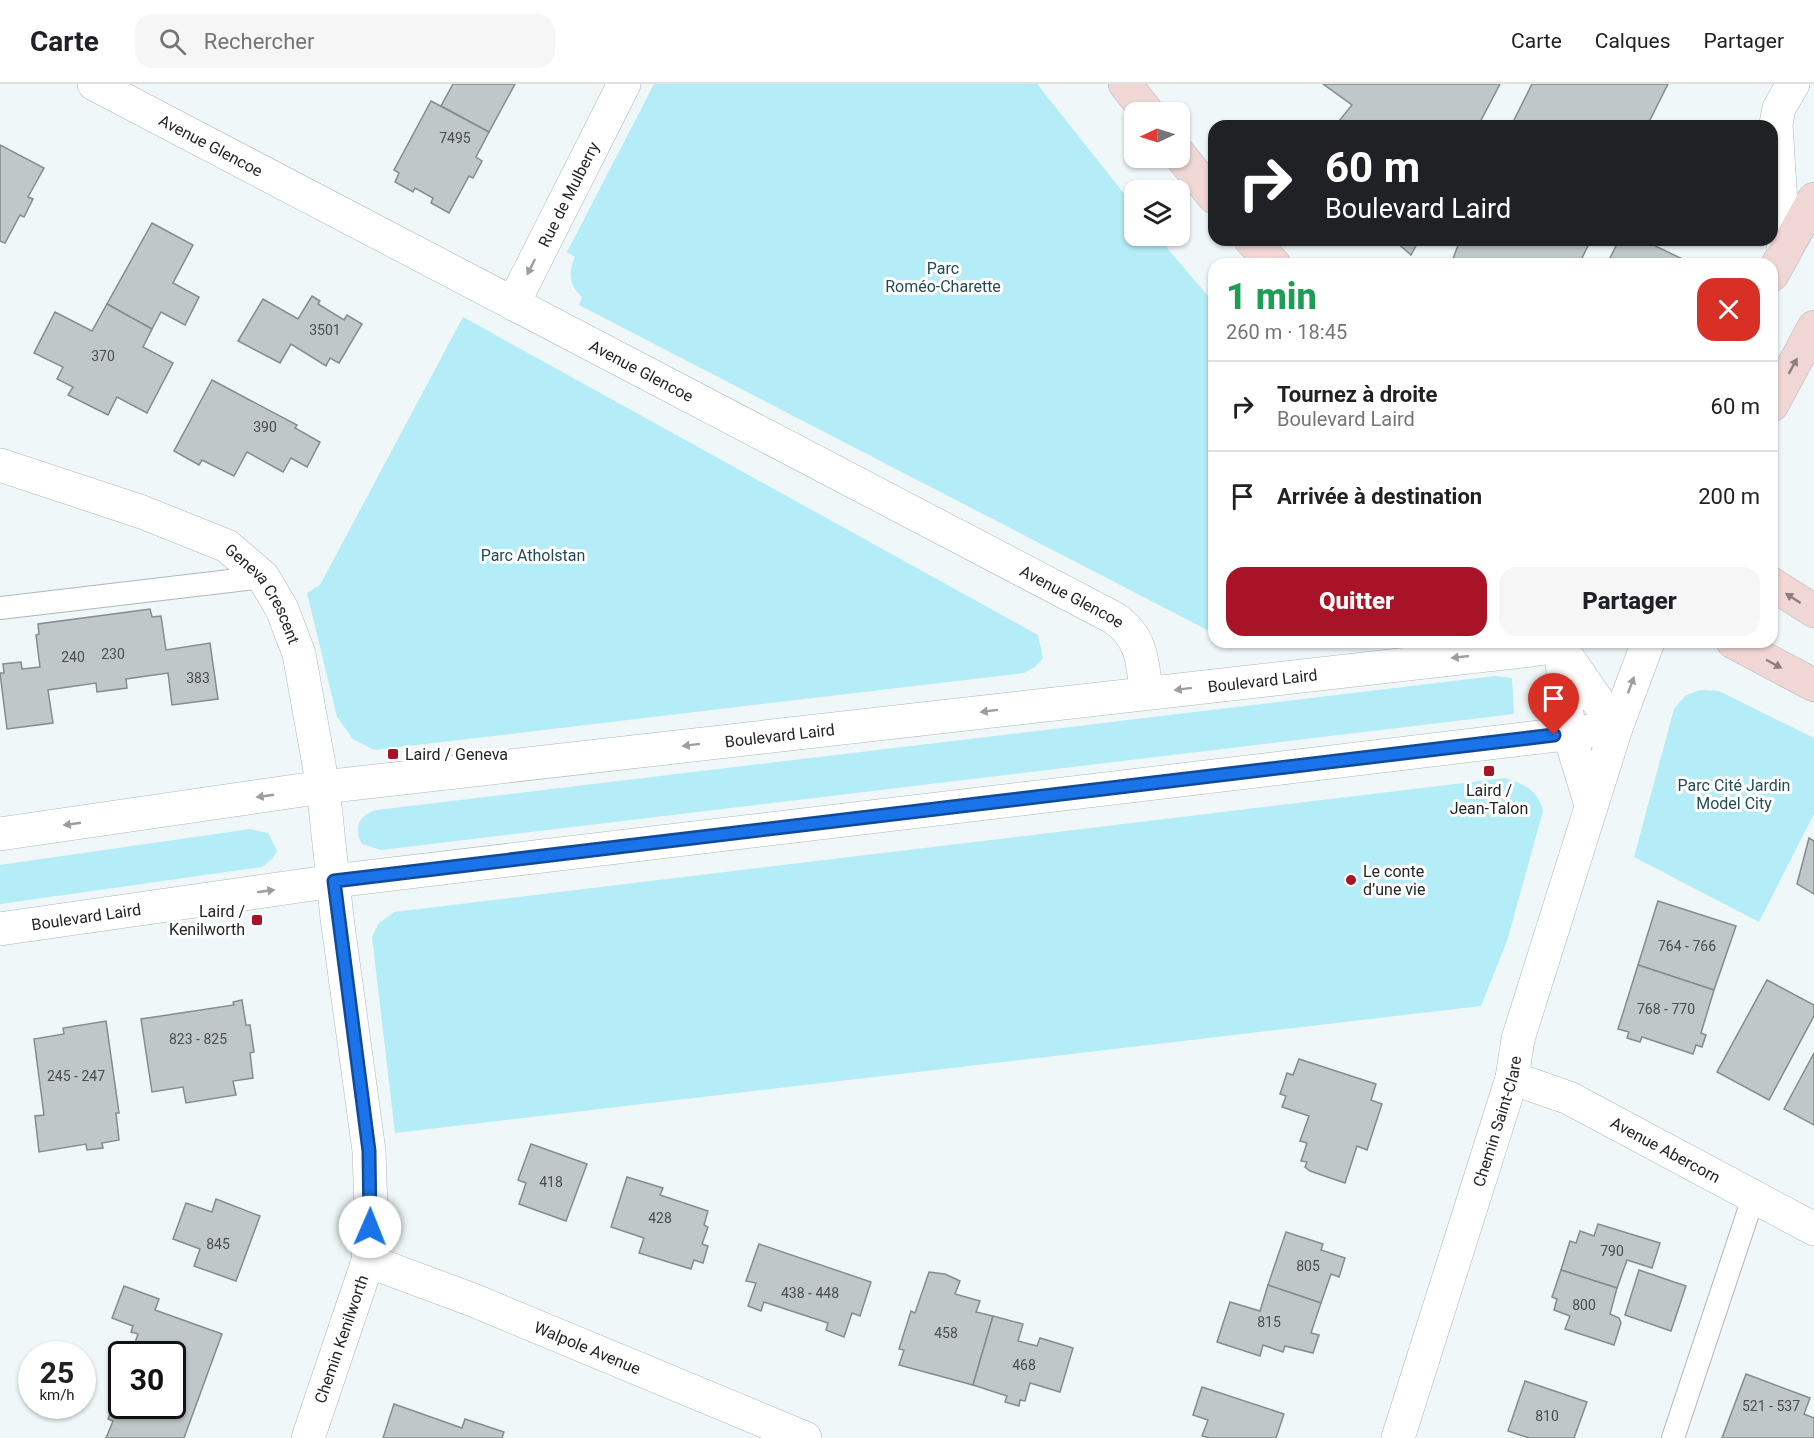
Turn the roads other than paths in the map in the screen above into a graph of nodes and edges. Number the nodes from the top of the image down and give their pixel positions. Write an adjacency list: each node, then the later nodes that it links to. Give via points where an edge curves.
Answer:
1 (96, 84): 13 (street, Avenue Glencoe)
2 (624, 84): 13 (street, Rue de Mulberry, one-way to 13)
3 (1125, 84): 5 (main road)
4 (1793, 84): 6 (street)
5 (1139, 102)
6 (1777, 120)
7 (1190, 168): 8 (main road)
8 (1208, 190)
9 (1814, 199): 12 (main road)
10 (1257, 246): 11 (main road)
11 (1268, 258)
12 (1778, 263)
13 (513, 304): 27 (street, Avenue Glencoe, via 1114,618 1137,641)
14 (1814, 327): 15 (main road, one-way to 14)
15 (1778, 394)
16 (0, 465): 17 (street, Geneva Crescent, via 142,512 227,546)
17 (263, 577): 19 (lane); 30 (street, Geneva Crescent, via 282,609 299,654)
18 (1778, 588): 20 (main road, one-way to 18)
19 (0, 608)
20 (1814, 611)
21 (1527, 648): 27 (street, Boulevard Laird, one-way to 27)
22 (1561, 648): 29 (street)
23 (1564, 648): 28 (street)
24 (1646, 648): 28 (street, one-way to 24)
25 (1744, 648): 26 (main road, one-way to 26)
26 (1814, 686)
27 (1146, 693): 30 (street, Boulevard Laird, one-way to 30)
28 (1616, 728): 29 (street, Boulevard Laird); 31 (street, Chemin Saint-Clare)
29 (1569, 733): 31 (street); 33 (street, Boulevard Laird)
30 (323, 787): 32 (street, Boulevard Laird, one-way to 32); 33 (street, Geneva Crescent)
31 (1591, 805): 35 (street, Chemin Saint-Clare, via 1518,1039)
32 (0, 834)
33 (334, 881): 34 (street, Boulevard Laird, one-way to 33); 38 (street, Chemin Kenilworth, via 369,1151)
34 (0, 929)
35 (1512, 1078): 36 (street, Avenue Abercorn, via 1569,1098); 41 (street, Chemin Saint-Clare)
36 (1754, 1196): 37 (street, Avenue Abercorn); 42 (lane)
37 (1814, 1229)
38 (368, 1261): 39 (street, Chemin Kenilworth); 40 (street, Walpole Avenue, via 473,1300)
39 (308, 1438)
40 (804, 1438)
41 (1398, 1438)
42 (1673, 1438)

